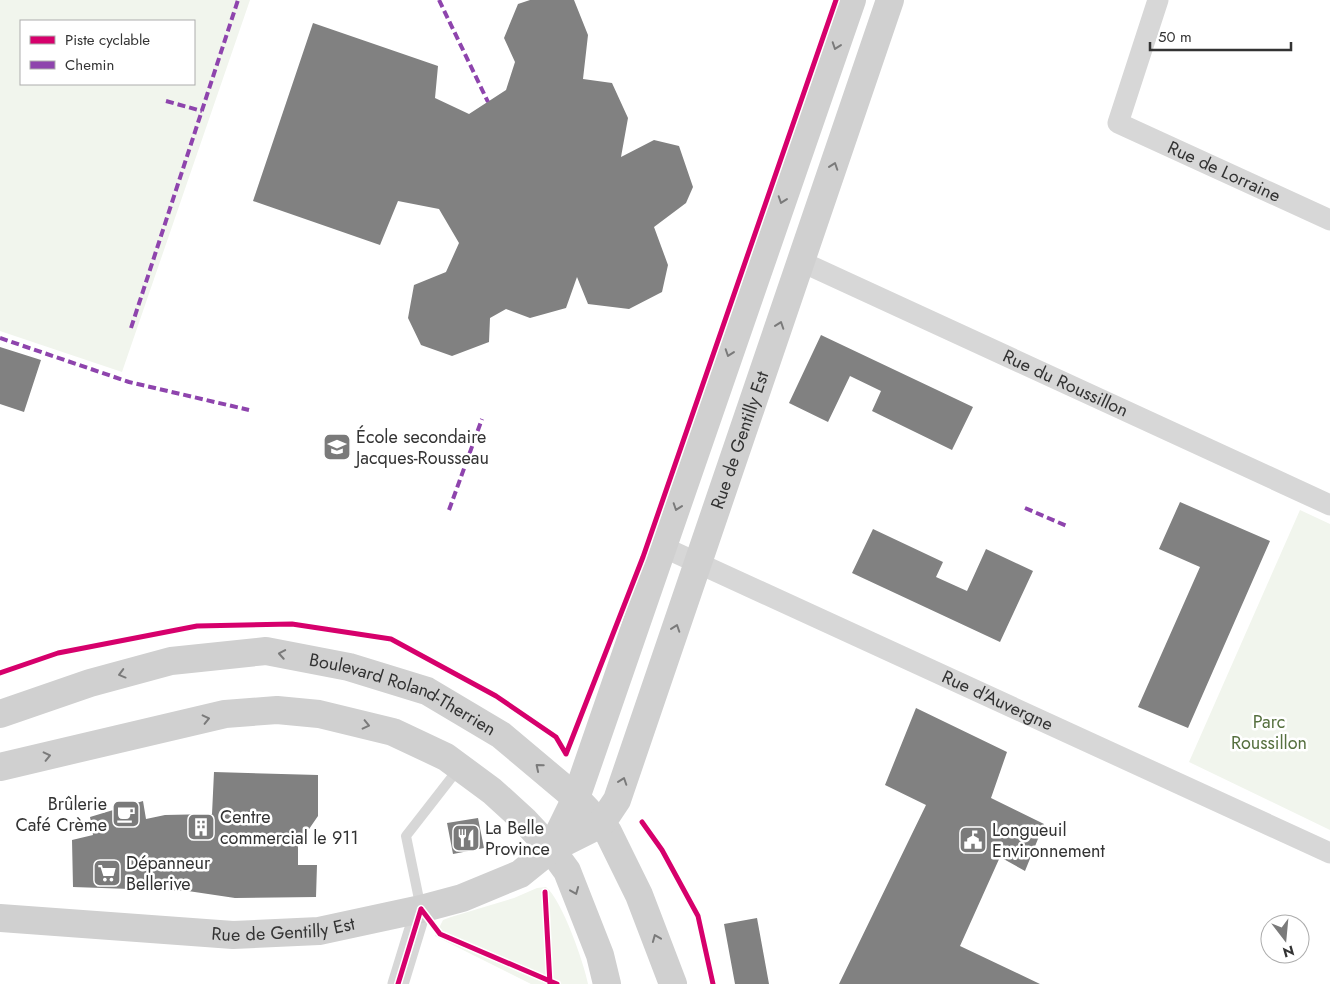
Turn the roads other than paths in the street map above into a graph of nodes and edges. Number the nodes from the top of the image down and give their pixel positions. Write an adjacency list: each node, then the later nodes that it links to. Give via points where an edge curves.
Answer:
1 (852, 0): 7 (street, Rue de Gentilly Est, one-way to 7)
2 (890, 0): 5 (street, Rue de Gentilly Est, one-way to 2)
3 (1158, 0): 4 (street, Rue de Lorraine, via 1118,123)
4 (1330, 220)
5 (802, 262): 6 (street, Rue du Roussillon); 8 (street, Rue de Gentilly Est, one-way to 5)
6 (1330, 505)
7 (663, 547): 8 (street, Rue d'Auvergne); 12 (street, Rue de Gentilly Est)
8 (698, 563): 13 (street, Rue de Gentilly Est, one-way to 8, via 617,800); 15 (street, Rue d'Auvergne)
9 (0, 714): 12 (street, Boulevard Roland-Therrien, one-way to 9, via 501,735 428,691 349,666 266,651 171,661 90,683)
10 (0, 767): 11 (street, Boulevard Roland-Therrien, one-way to 11, via 225,714 277,710 319,714 393,732 446,757)
11 (460, 768): 14 (street, Boulevard Roland-Therrien, via 516,813); 16 (lane, via 406,836)
12 (576, 798): 13 (street, Boulevard Roland-Therrien); 14 (street, Rue de Gentilly Est)
13 (601, 824): 14 (street, Rue de Gentilly Est); 20 (street, Boulevard Roland-Therrien, one-way to 13, via 639,895)
14 (551, 849): 16 (street, Rue de Gentilly Est, via 520,874 462,898); 19 (street, Boulevard Roland-Therrien, one-way to 19, via 567,871 600,955)
15 (1330, 853)
16 (421, 909): 17 (street, Rue de Gentilly Est, via 320,931 234,936); 18 (street)
17 (0, 918)
18 (398, 984)
19 (607, 984)
20 (673, 984)

